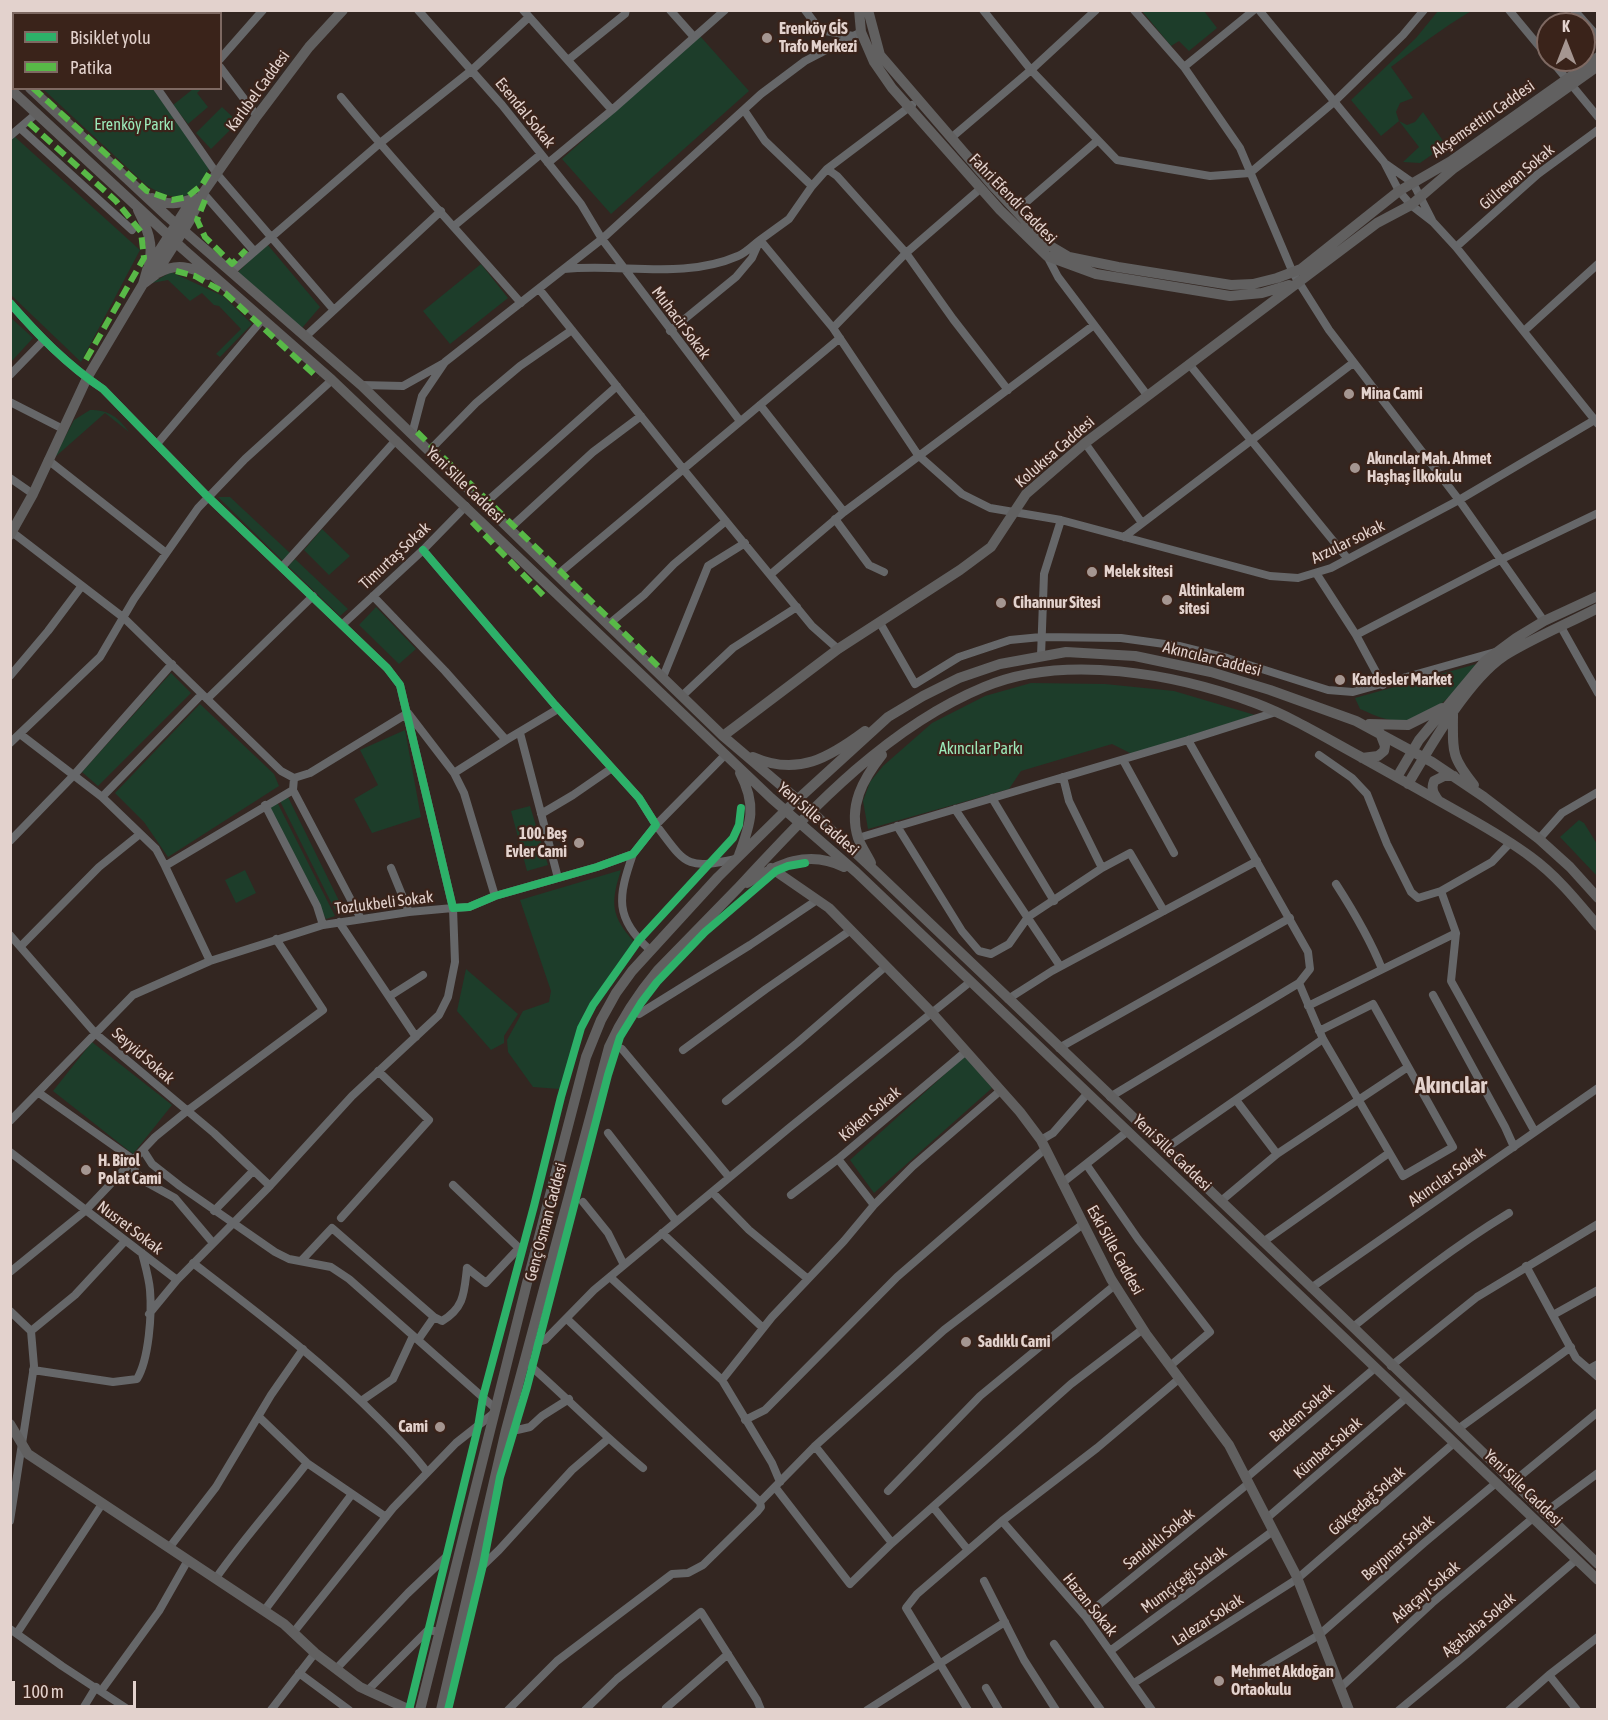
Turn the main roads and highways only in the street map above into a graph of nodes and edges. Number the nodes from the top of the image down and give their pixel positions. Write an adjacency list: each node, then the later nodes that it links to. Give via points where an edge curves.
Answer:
1 (343, 10): 10 (main road, Karlıbel Caddesi, via 309,47)
2 (859, 10): 15 (main road, Fahri Efendi Caddesi, via 857,34 892,88 999,210 1047,256 1096,274 1230,296 1262,293)
3 (868, 10): 15 (main road, Fahri Efendi Caddesi, via 880,55 1047,244 1069,257 1231,285)
4 (1598, 57): 6 (main road, Akşemsettin Caddesi)
5 (1598, 66): 6 (main road, Akşemsettin Caddesi)
6 (1569, 82): 15 (main road, Akşemsettin Caddesi, via 1410,205); 15 (main road, Akşemsettin Caddesi, via 1399,191)
7 (10, 89): 11 (main road, Yeni Sille Caddesi)
8 (32, 90): 9 (main road, Yeni Sille Caddesi)
9 (146, 195): 10 (main road, via 172,204); 12 (main road, Yeni Sille Caddesi)
10 (198, 196): 12 (main road, Karlıbel Caddesi, via 200,202)
11 (135, 205): 13 (main road, Yeni Sille Caddesi); 14 (main road, via 150,237)
12 (180, 227): 13 (main road, Karlıbel Caddesi); 24 (main road, Yeni Sille Caddesi, via 361,385)
13 (172, 240): 14 (main road, Karlıbel Caddesi); 16 (main road, Yeni Sille Caddesi)
14 (152, 272): 16 (main road, via 181,266); 17 (main road, via 87,378)
15 (1295, 277): 24 (main road, Kolukısa Caddesi, via 1026,494 991,547 838,649)
16 (220, 280): 30 (main road, Yeni Sille Caddesi, via 396,440)
17 (11, 533)
18 (1598, 596): 20 (main road, via 1544,621 1485,661)
19 (1598, 608): 20 (main road, via 1503,657)
20 (1450, 709): 22 (main road, via 1408,725); 26 (main road); 28 (main road); 34 (main road, via 1453,752)
21 (888, 717): 22 (main road, Akıncılar Caddesi, via 960,678 1000,664 1086,652 1156,660 1211,672); 27 (main road, via 829,756 806,764 777,764); 35 (main road, Akıncılar Caddesi)
22 (1356, 721): 23 (main road, Akıncılar Caddesi)
23 (1380, 733): 26 (main road, Akıncılar Caddesi); 29 (main road, via 1384,751)
24 (723, 736): 27 (main road, Yeni Sille Caddesi)
25 (893, 741): 29 (main road, Akıncılar Caddesi, via 928,716 986,686 1043,670 1093,670 1162,678 1235,696 1276,712); 38 (main road, Akıncılar Caddesi); 43 (main road, via 867,774 855,811 858,838)
26 (1413, 751): 28 (main road, Akıncılar Caddesi); 32 (main road)
27 (741, 752): 35 (main road, Yeni Sille Caddesi)
28 (1424, 757): 31 (main road, Akıncılar Caddesi); 33 (main road)
29 (1362, 758): 32 (main road, Akıncılar Caddesi)
30 (736, 765): 37 (main road, Yeni Sille Caddesi); 40 (main road, via 749,789 752,810)
31 (1454, 776): 34 (main road, Akıncılar Caddesi); 36 (main road, via 1434,781 1433,793)
32 (1397, 777): 33 (main road, Akıncılar Caddesi)
33 (1408, 784): 36 (main road, Akıncılar Caddesi)
34 (1484, 797): 45 (main road, Akıncılar Caddesi, via 1539,839)
35 (798, 800): 37 (main road, Genç Osman Caddesi); 38 (main road, Yeni Sille Caddesi)
36 (1438, 800): 46 (main road, Akıncılar Caddesi, via 1550,872)
37 (786, 811): 39 (main road, Yeni Sille Caddesi); 40 (main road, Genç Osman Caddesi)
38 (811, 811): 39 (main road, Genç Osman Caddesi); 43 (main road, Yeni Sille Caddesi)
39 (799, 823): 42 (main road, Yeni Sille Caddesi); 44 (main road, Genç Osman Caddesi)
40 (737, 859): 52 (main road, Genç Osman Caddesi, via 650,950 616,993 586,1057)
41 (771, 868): 42 (main road, via 804,858 837,863); 44 (main road); 50 (main road, Eski Sille Caddesi, via 829,908 851,930 932,1013 1020,1112 1043,1145 1115,1285 1229,1445 1297,1579)
42 (856, 872): 49 (main road, Yeni Sille Caddesi)
43 (875, 872): 48 (main road, Yeni Sille Caddesi)
44 (734, 892): 53 (main road, Genç Osman Caddesi, via 638,993 609,1047 506,1430)
45 (1596, 892)
46 (1598, 926)
47 (10, 1424): 51 (main road, via 28,1454 264,1611 367,1691)
48 (1595, 1558)
49 (1598, 1580)
50 (1348, 1709)
51 (410, 1710)
52 (420, 1710)
53 (441, 1710)

